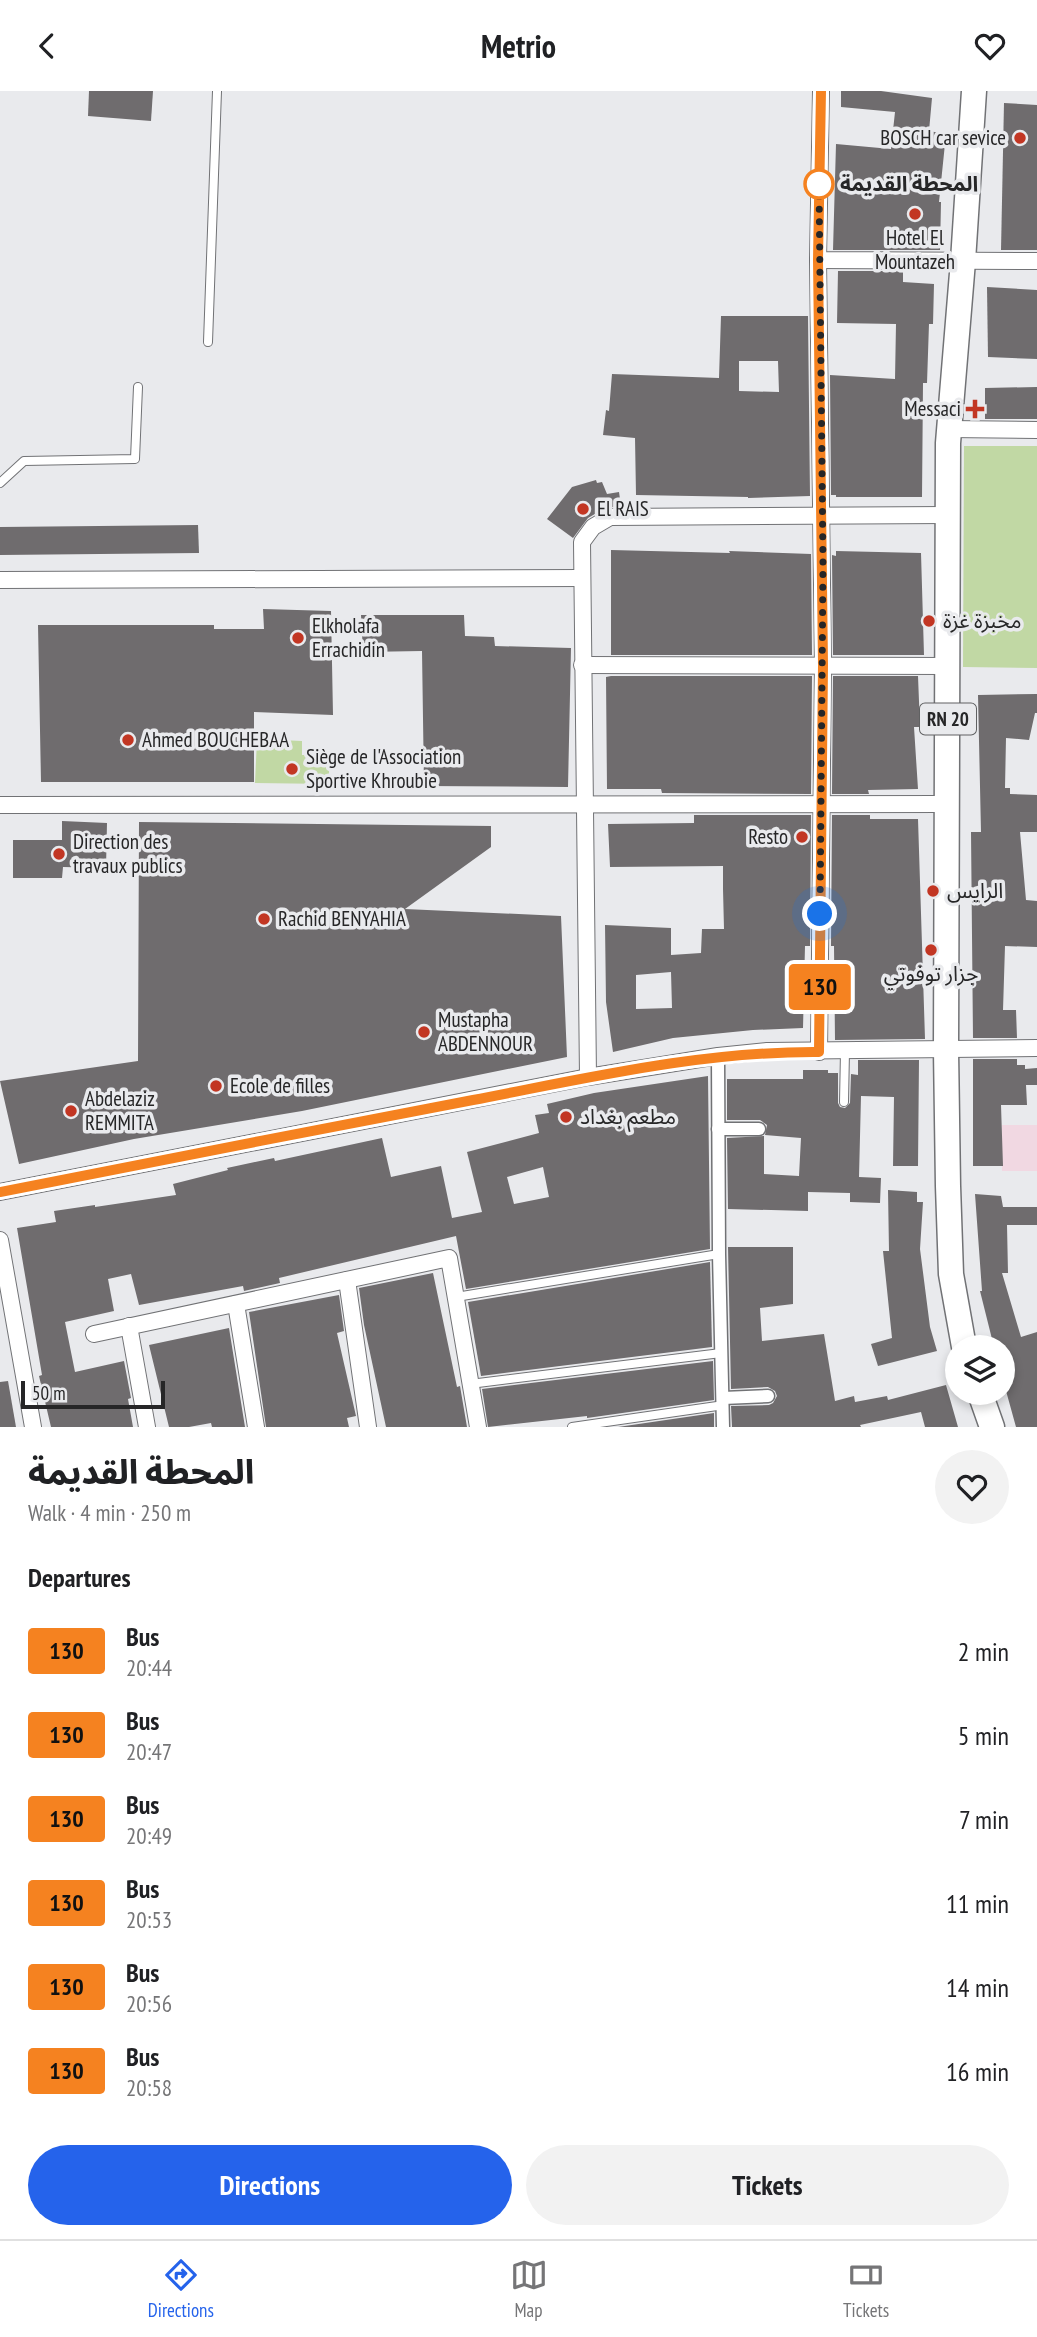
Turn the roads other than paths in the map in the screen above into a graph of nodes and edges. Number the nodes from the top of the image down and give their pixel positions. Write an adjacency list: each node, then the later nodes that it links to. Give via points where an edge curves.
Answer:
1 (217, 91): 7 (lane)
2 (821, 91): 4 (street)
3 (974, 91): 5 (main road, RN 20)
4 (818, 260): 5 (street); 12 (street)
5 (963, 261): 6 (street); 9 (main road, RN 20)
6 (1037, 261)
7 (208, 342)
8 (138, 387): 11 (lane, via 135,459 24,461)
9 (949, 429): 10 (street); 13 (main road, RN 20)
10 (1037, 430)
11 (0, 482)
12 (822, 515): 13 (street); 14 (street, via 610,517 593,527 582,542); 17 (street)
13 (948, 515): 18 (main road, RN 20)
14 (582, 578): 15 (street); 16 (street)
15 (0, 580)
16 (582, 665): 17 (street); 20 (street)
17 (823, 665): 18 (street); 19 (street)
18 (948, 666): 21 (main road, RN 20)
19 (822, 803): 20 (street); 21 (street); 26 (street)
20 (584, 804): 22 (street); 28 (street)
21 (948, 804): 24 (main road, RN 20)
22 (0, 805)
23 (1037, 1048): 24 (street)
24 (946, 1050): 25 (street); 40 (main road, RN 20, via 951,1274)
25 (845, 1051): 26 (street); 29 (lane)
26 (819, 1052): 27 (street)
27 (718, 1056): 28 (street); 30 (street)
28 (588, 1077): 32 (street)
29 (844, 1102)
30 (718, 1129): 31 (street); 34 (street)
31 (759, 1129)
32 (0, 1192)
33 (0, 1240): 46 (street)
34 (719, 1254): 36 (lane); 41 (street)
35 (347, 1280): 36 (street, via 449,1258); 37 (street); 49 (street)
36 (456, 1297): 42 (street)
37 (236, 1304): 38 (street); 48 (street)
38 (129, 1327): 39 (street); 47 (street)
39 (94, 1334)
40 (962, 1335)
41 (720, 1353): 42 (lane); 44 (street)
42 (470, 1384): 50 (street)
43 (768, 1396): 44 (street)
44 (724, 1402): 51 (lane); 52 (street)
45 (984, 1405): 53 (main road)
46 (33, 1427)
47 (147, 1427)
48 (256, 1427)
49 (368, 1427)
50 (478, 1427)
51 (572, 1427)
52 (723, 1427)
53 (992, 1427)

